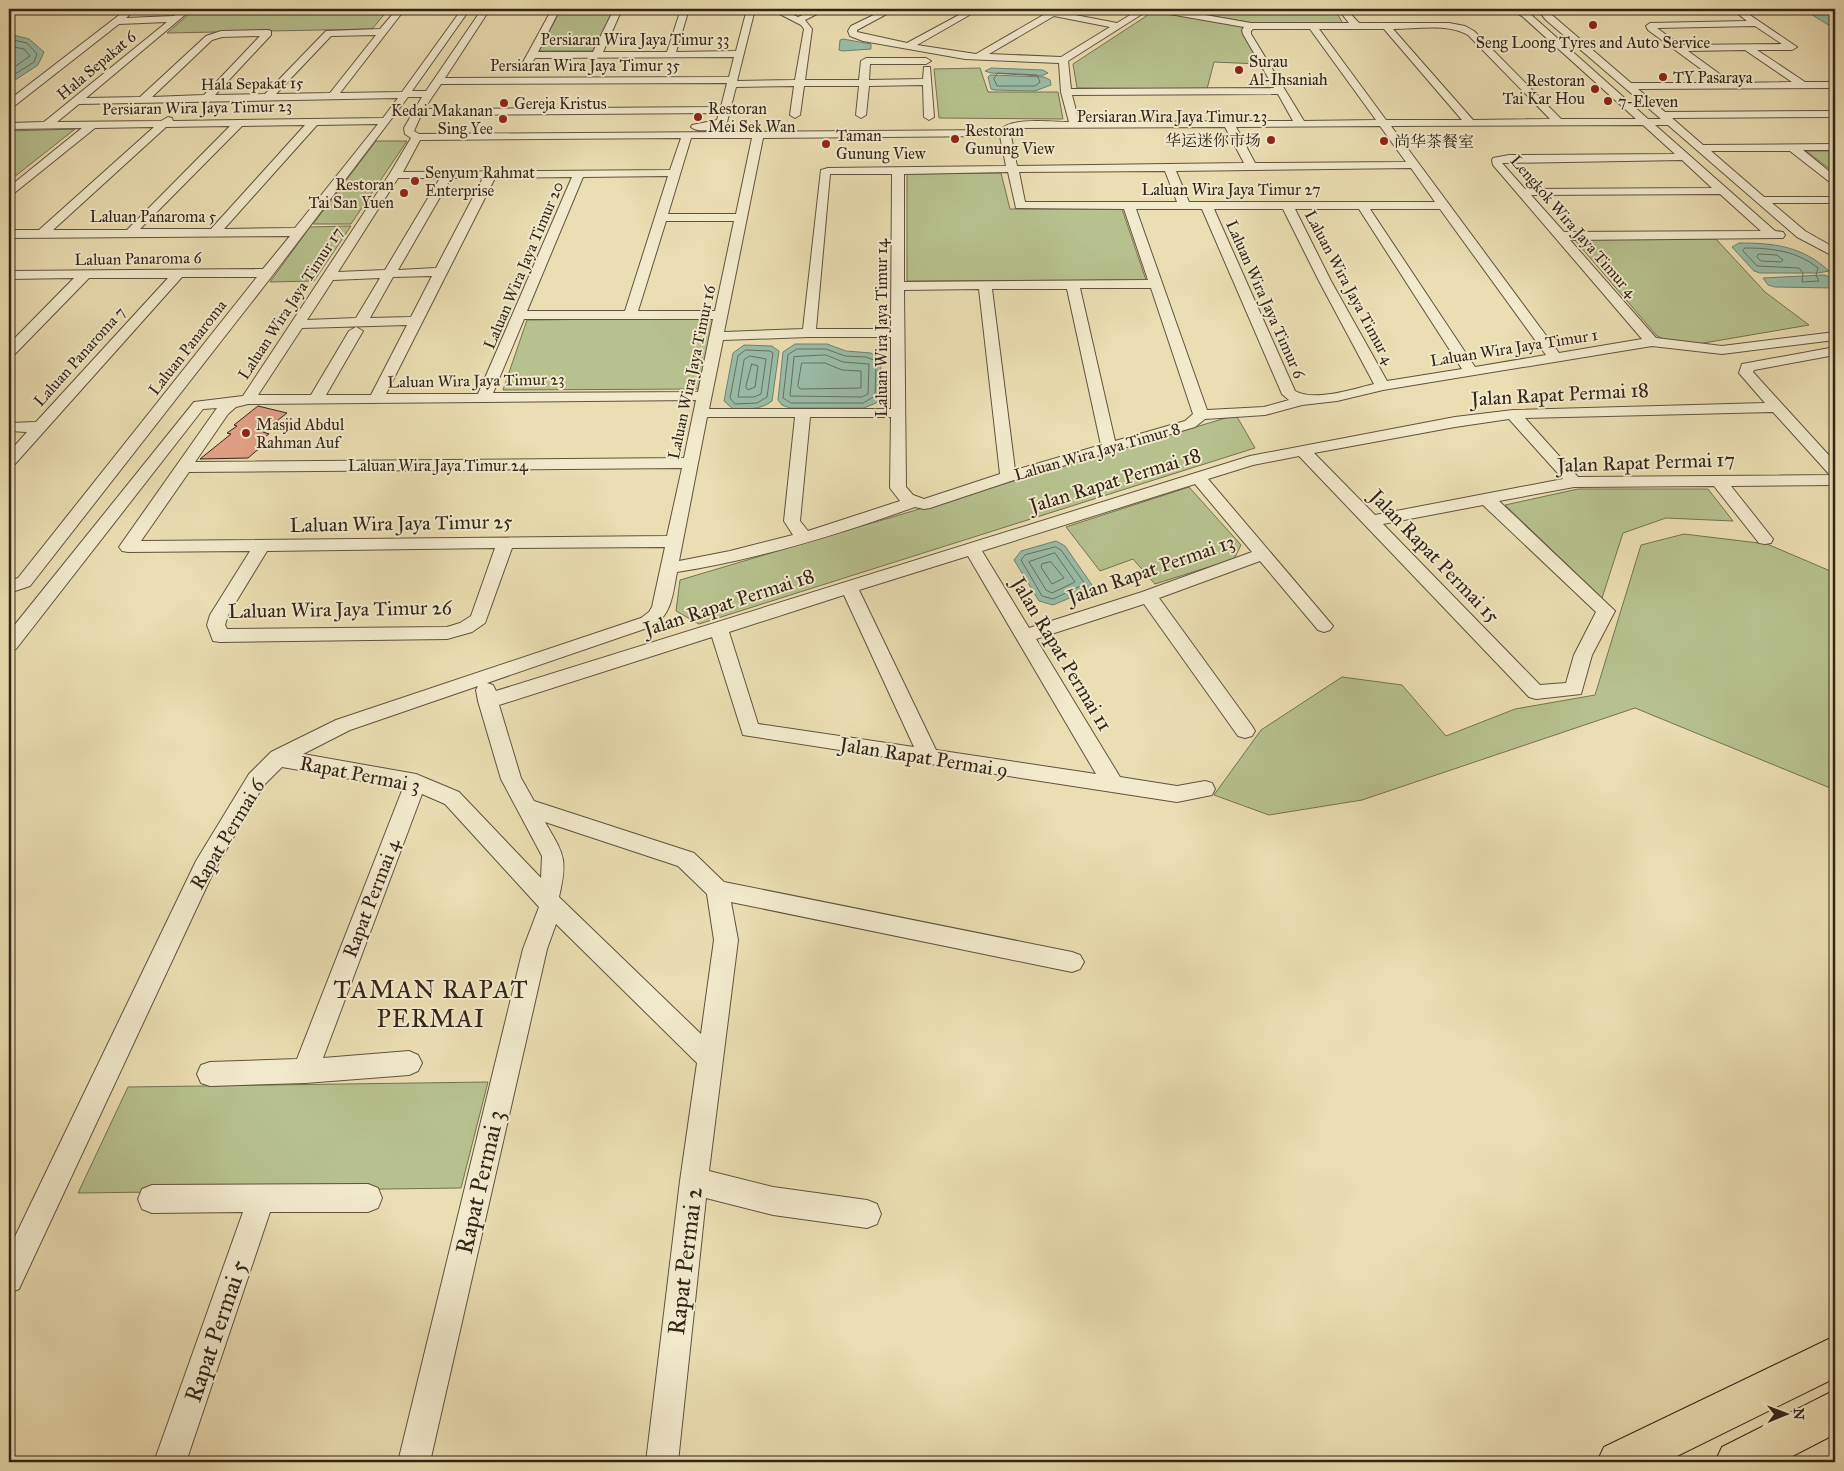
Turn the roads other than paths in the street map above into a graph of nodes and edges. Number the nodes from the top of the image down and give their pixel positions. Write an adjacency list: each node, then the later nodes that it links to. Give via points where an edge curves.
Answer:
1 (132, 9): 24 (street)
2 (188, 9): 22 (street, Hala Sepakat 6)
3 (401, 9): 31 (street)
4 (466, 9): 61 (street, Laluan Panaroma)
5 (486, 9): 48 (street, Laluan Wira Jaya Timur 17)
6 (556, 9): 41 (street)
7 (618, 9): 38 (street)
8 (685, 9): 39 (street)
9 (751, 9): 40 (street)
10 (774, 9): 23 (street)
11 (823, 9): 23 (street)
12 (892, 9): 32 (street, via 852,31 856,36)
13 (976, 9): 32 (street)
14 (1032, 9): 21 (street)
15 (1146, 9): 26 (street)
16 (1158, 9): 27 (street)
17 (1342, 9): 29 (street)
18 (1513, 9): 78 (street, via 1525,14)
19 (1537, 9): 33 (street)
20 (1736, 9): 25 (street)
21 (1053, 13): 26 (street); 42 (street)
22 (174, 20): 24 (street); 67 (street, Hala Sepakat 6)
23 (798, 20): 52 (street, via 808,29)
24 (117, 21): 69 (street)
25 (1758, 23): 35 (street, via 1650,26); 36 (street, via 1792,46)
26 (1118, 26): 43 (street)
27 (1251, 26): 28 (street); 58 (street, via 1247,34)
28 (1313, 27): 29 (street); 89 (street)
29 (1357, 27): 30 (street)
30 (1387, 27): 81 (street); 82 (street, via 1449,26 1467,31)
31 (382, 32): 62 (street); 63 (street, via 329,32)
32 (908, 46): 37 (street)
33 (1584, 48): 34 (street); 56 (street)
34 (1604, 48)
35 (1678, 48): 36 (street); 53 (street)
36 (1748, 48): 54 (street)
37 (936, 52): 42 (street); 44 (street)
38 (597, 54): 39 (street, Persiaran Wira Jaya Timur 33); 41 (street, Persiaran Wira Jaya Timur 33)
39 (671, 54): 40 (street, Persiaran Wira Jaya Timur 33)
40 (738, 54): 49 (street)
41 (532, 55): 46 (street)
42 (976, 58): 43 (street)
43 (1063, 60): 59 (street)
44 (926, 61): 50 (street, via 866,61); 51 (street)
45 (1634, 74): 57 (street)
46 (518, 80): 47 (street, Persiaran Wira Jaya Timur 35); 48 (street, Persiaran Wira Jaya Timur 35)
47 (697, 80): 49 (street, Persiaran Wira Jaya Timur 35); 68 (street)
48 (438, 81): 60 (street, Laluan Wira Jaya Timur 17)
49 (732, 82): 52 (street, Persiaran Wira Jaya Timur 35); 70 (street)
50 (864, 82): 51 (street, Persiaran Wira Jaya Timur 35); 52 (street, Persiaran Wira Jaya Timur 35); 74 (street)
51 (927, 82): 75 (street)
52 (800, 83): 73 (street)
53 (1729, 85): 54 (street); 57 (street)
54 (1803, 85): 55 (street)
55 (1835, 85)
56 (1628, 86): 57 (street); 76 (street)
57 (1648, 86)
58 (1280, 90): 59 (street); 83 (street)
59 (1066, 92): 86 (street)
60 (428, 94): 61 (street, Hala Sepakat 15); 71 (street, Laluan Wira Jaya Timur 17)
61 (405, 95): 62 (street, Hala Sepakat 15); 77 (street, Laluan Panaroma)
62 (332, 96): 63 (street, Hala Sepakat 15)
63 (267, 98): 65 (street, Hala Sepakat 15)
64 (192, 99): 65 (street, Hala Sepakat 15); 66 (street, Hala Sepakat 15); 84 (street)
65 (206, 99): 66 (street, via 268,33 221,34 209,38)
66 (142, 100): 67 (street, Hala Sepakat 15)
67 (77, 101): 88 (street, Hala Sepakat 6)
68 (691, 101): 70 (street); 71 (street)
69 (9, 105)
70 (726, 110): 92 (street, via 722,122 701,126)
71 (417, 112): 92 (street, Laluan Wira Jaya Timur 17)
72 (1835, 114): 76 (street, Persiaran Wira Jaya Timur 23)
73 (795, 115)
74 (861, 115)
75 (929, 116)
76 (1666, 118): 78 (street, Persiaran Wira Jaya Timur 23); 97 (street)
77 (386, 121): 80 (street, Persiaran Wira Jaya Timur 23); 124 (street, Laluan Panaroma)
78 (1645, 121): 82 (street, Persiaran Wira Jaya Timur 23); 98 (street)
79 (239, 122): 80 (street, Persiaran Wira Jaya Timur 23); 84 (street, Persiaran Wira Jaya Timur 23); 126 (street)
80 (314, 122): 123 (street)
81 (1470, 122): 82 (street, Persiaran Wira Jaya Timur 23); 89 (street, Persiaran Wira Jaya Timur 23)
82 (1558, 122)
83 (1300, 123): 89 (street, Persiaran Wira Jaya Timur 23); 90 (street, Persiaran Wira Jaya Timur 23)
84 (164, 124): 85 (street, Persiaran Wira Jaya Timur 23); 125 (street)
85 (92, 125): 88 (street, Persiaran Wira Jaya Timur 23); 111 (street)
86 (1075, 125): 90 (street, Persiaran Wira Jaya Timur 23); 91 (street, Persiaran Wira Jaya Timur 23)
87 (9, 126): 88 (street, Persiaran Wira Jaya Timur 23)
88 (46, 126)
89 (1385, 126): 90 (street, Persiaran Wira Jaya Timur 23); 99 (street)
90 (1231, 128): 91 (street, Persiaran Wira Jaya Timur 23); 100 (street)
91 (1009, 130): 94 (street, Persiaran Wira Jaya Timur 23); 101 (street)
92 (413, 133): 93 (street, Persiaran Wira Jaya Timur 23); 108 (street, Laluan Wira Jaya Timur 17)
93 (687, 135): 94 (street, Persiaran Wira Jaya Timur 23); 104 (street)
94 (758, 135): 121 (street, Laluan Wira Jaya Timur 16)
95 (1792, 147): 96 (street); 97 (street); 109 (street)
96 (1835, 147)
97 (1700, 148): 113 (street)
98 (1685, 157): 110 (street); 112 (street, Lengkok Wira Jaya Timur 4, via 1497,160)
99 (1414, 165): 100 (street); 117 (street)
100 (1251, 167): 102 (street)
101 (1013, 168): 102 (street); 103 (street); 118 (street, Laluan Wira Jaya Timur 27, via 1020,206)
102 (1169, 168): 119 (street)
103 (898, 170): 140 (street, Laluan Wira Jaya Timur 14); 149 (street, via 825,172)
104 (674, 173): 107 (street); 122 (street)
105 (446, 174): 106 (street); 108 (street); 134 (street)
106 (491, 174): 107 (street); 133 (street)
107 (579, 174): 143 (street, Laluan Wira Jaya Timur 20)
108 (395, 175): 138 (street, Laluan Wira Jaya Timur 17)
109 (1835, 181)
110 (1723, 191): 112 (street); 129 (street)
111 (9, 192)
112 (1523, 192): 130 (street, Lengkok Wira Jaya Timur 4)
113 (1761, 200): 114 (street); 128 (street)
114 (1835, 200)
115 (1287, 205): 116 (street, Laluan Wira Jaya Timur 27); 120 (street, Laluan Wira Jaya Timur 27); 158 (street, Laluan Wira Jaya Timur 4, via 1324,281)
116 (1362, 205): 117 (street, Laluan Wira Jaya Timur 27); 157 (street)
117 (1443, 205): 156 (street)
118 (1129, 206): 119 (street, Laluan Wira Jaya Timur 27); 139 (street, Laluan Wira Jaya Timur 8)
119 (1184, 206): 120 (street, Laluan Wira Jaya Timur 27)
120 (1206, 206): 164 (street, Laluan Wira Jaya Timur 6, via 1289,394)
121 (741, 217): 122 (street); 145 (street, Laluan Wira Jaya Timur 16)
122 (660, 218): 144 (street)
123 (215, 232): 124 (street, Laluan Panaroma 5); 126 (street, Laluan Panaroma 5)
124 (298, 232): 132 (street, Laluan Panaroma)
125 (43, 233): 126 (street, Laluan Panaroma 5); 127 (street, Laluan Panaroma 5)
126 (130, 233)
127 (9, 234)
128 (1801, 234): 129 (street); 131 (street)
129 (1772, 235): 130 (street)
130 (1561, 236): 153 (street, Lengkok Wira Jaya Timur 4)
131 (1835, 253)
132 (268, 272): 137 (street, Laluan Panaroma 6); 197 (street, Laluan Panaroma, via 34,570 24,582)
133 (440, 272): 134 (street); 146 (street)
134 (388, 274): 138 (street); 148 (street)
135 (9, 275): 136 (street, Laluan Panaroma 6)
136 (85, 275): 137 (street, Laluan Panaroma 6); 154 (street)
137 (177, 275): 173 (street, Laluan Panaroma 7)
138 (329, 276): 147 (street, Laluan Wira Jaya Timur 17)
139 (1155, 284): 142 (street); 171 (street, Laluan Wira Jaya Timur 8)
140 (899, 286): 141 (street); 150 (street, Laluan Wira Jaya Timur 14)
141 (985, 286): 142 (street); 180 (street)
142 (1072, 286): 174 (street)
143 (519, 315): 144 (street); 160 (street, Laluan Wira Jaya Timur 20)
144 (630, 315): 145 (street)
145 (721, 315): 151 (street, Laluan Wira Jaya Timur 16)
146 (415, 321): 148 (street); 162 (street)
147 (297, 324): 148 (street); 163 (street, Laluan Wira Jaya Timur 17)
148 (359, 326): 161 (street)
149 (809, 333): 150 (street); 151 (street)
150 (897, 333): 169 (street, Laluan Wira Jaya Timur 14)
151 (716, 336): 159 (street, Laluan Wira Jaya Timur 16)
152 (1835, 336): 153 (street, Laluan Wira Jaya Timur 1, via 1722,350)
153 (1652, 342): 156 (street, Laluan Wira Jaya Timur 1)
154 (9, 352)
155 (1832, 354): 166 (street, via 1747,367 1746,373)
156 (1555, 358): 157 (street, Laluan Wira Jaya Timur 1)
157 (1471, 372): 158 (street, Laluan Wira Jaya Timur 1)
158 (1383, 386): 164 (street, Laluan Wira Jaya Timur 1, via 1337,397)
159 (704, 396): 160 (street, Laluan Wira Jaya Timur 23); 167 (street, Laluan Wira Jaya Timur 16)
160 (484, 397): 162 (street, Laluan Wira Jaya Timur 23)
161 (316, 399): 162 (street, Laluan Wira Jaya Timur 23); 163 (street, Laluan Wira Jaya Timur 23)
162 (376, 399)
163 (248, 400): 165 (street, Laluan Wira Jaya Timur 17)
164 (1301, 401): 171 (street, Laluan Wira Jaya Timur 1, via 1265,411)
165 (231, 403): 178 (street, Laluan Wira Jaya Timur 17); 204 (street, via 199,405)
166 (1776, 407): 170 (street, Jalan Rapat Permai 18); 179 (street)
167 (700, 413): 168 (street); 177 (street, Laluan Wira Jaya Timur 16)
168 (804, 413): 169 (street); 188 (street, via 792,521)
169 (898, 413): 186 (street, Laluan Wira Jaya Timur 14, via 898,488)
170 (1513, 414): 175 (street, Jalan Rapat Permai 18); 184 (street)
171 (1201, 416): 174 (street, Laluan Wira Jaya Timur 8, via 1190,424)
172 (9, 427): 173 (street)
173 (38, 427): 176 (street, Laluan Panaroma 7)
174 (1109, 449): 180 (street, Laluan Wira Jaya Timur 8)
175 (1302, 450): 181 (street, Jalan Rapat Permai 18); 187 (street, Jalan Rapat Permai 15)
176 (9, 461)
177 (690, 463): 178 (street, Laluan Wira Jaya Timur 24); 190 (street, Laluan Wira Jaya Timur 16)
178 (186, 467): 193 (street, Laluan Wira Jaya Timur 17)
179 (1835, 471)
180 (1008, 477): 186 (street, Laluan Wira Jaya Timur 8, via 924,504)
181 (1198, 477): 194 (street, Jalan Rapat Permai 18); 195 (street)
182 (1718, 480): 183 (street, Jalan Rapat Permai 17); 184 (street, Jalan Rapat Permai 17); 189 (street)
183 (1835, 480)
184 (1574, 482): 185 (street, Jalan Rapat Permai 17)
185 (1487, 499): 187 (street, Jalan Rapat Permai 17); 187 (street, Jalan Rapat Permai 15, via 1606,611 1583,655 1574,689 1536,692)
186 (912, 502): 188 (street, Laluan Wira Jaya Timur 8)
187 (1372, 522)
188 (803, 537): 196 (street, Laluan Wira Jaya Timur 8, via 751,553)
189 (1765, 538)
190 (674, 541): 191 (street, Laluan Wira Jaya Timur 25); 196 (street, Laluan Wira Jaya Timur 16)
191 (505, 543): 192 (street, Laluan Wira Jaya Timur 25); 192 (street, Laluan Wira Jaya Timur 26, via 479,619 466,628 447,633 220,636 216,625 219,615)
192 (261, 546): 193 (street, Laluan Wira Jaya Timur 25)
193 (128, 547)
194 (972, 548): 198 (street, Jalan Rapat Permai 18); 203 (street, Jalan Rapat Permai 11)
195 (1263, 554): 199 (street, Jalan Rapat Permai 13); 201 (street)
196 (668, 568): 200 (street, Laluan Wira Jaya Timur 16)
197 (9, 587)
198 (849, 587): 202 (street, Jalan Rapat Permai 18); 208 (street)
199 (1148, 596): 203 (street, Jalan Rapat Permai 13); 207 (street)
200 (656, 616): 205 (street, Rapat Permai 6, via 647,622)
201 (1324, 626)
202 (719, 628): 206 (street, Jalan Rapat Permai 18); 208 (street, Jalan Rapat Permai 9, via 750,730)
203 (1024, 636): 211 (street, Jalan Rapat Permai 11)
204 (9, 644)
205 (485, 677): 206 (street); 209 (street, Rapat Permai 6, via 343,725)
206 (488, 701): 213 (street, Rapat Permai 3, via 511,779)
207 (1245, 731)
208 (929, 757): 211 (street, Jalan Rapat Permai 9)
209 (278, 758): 210 (street, Rapat Permai 3); 226 (street, Rapat Permai 6, via 256,780 204,868)
210 (416, 782): 215 (street, Rapat Permai 3, via 452,798); 219 (street, Rapat Permai 4)
211 (1113, 784): 212 (street, Jalan Rapat Permai 9, via 1177,794)
212 (1205, 789)
213 (526, 807): 214 (street, via 686,859); 215 (street, Rapat Permai 3, via 554,856)
214 (718, 890): 216 (street); 217 (street, Rapat Permai 2, via 726,940)
215 (550, 902): 217 (street, Rapat Permai 3); 230 (street, Rapat Permai 3, via 535,949)
216 (1072, 962)
217 (710, 1060): 221 (street, Rapat Permai 2)
218 (409, 1063): 219 (street)
219 (305, 1070): 220 (street)
220 (210, 1074)
221 (694, 1181): 225 (street, via 773,1201); 231 (street, Rapat Permai 2)
222 (368, 1198): 224 (street)
223 (152, 1199): 224 (street)
224 (261, 1200): 229 (street, Rapat Permai 5)
225 (867, 1214)
226 (9, 1279)
227 (1835, 1356): 232 (highway)
228 (1835, 1411): 233 (highway)
229 (170, 1462)
230 (414, 1462)
231 (662, 1462)
232 (1620, 1462)
233 (1737, 1462)

